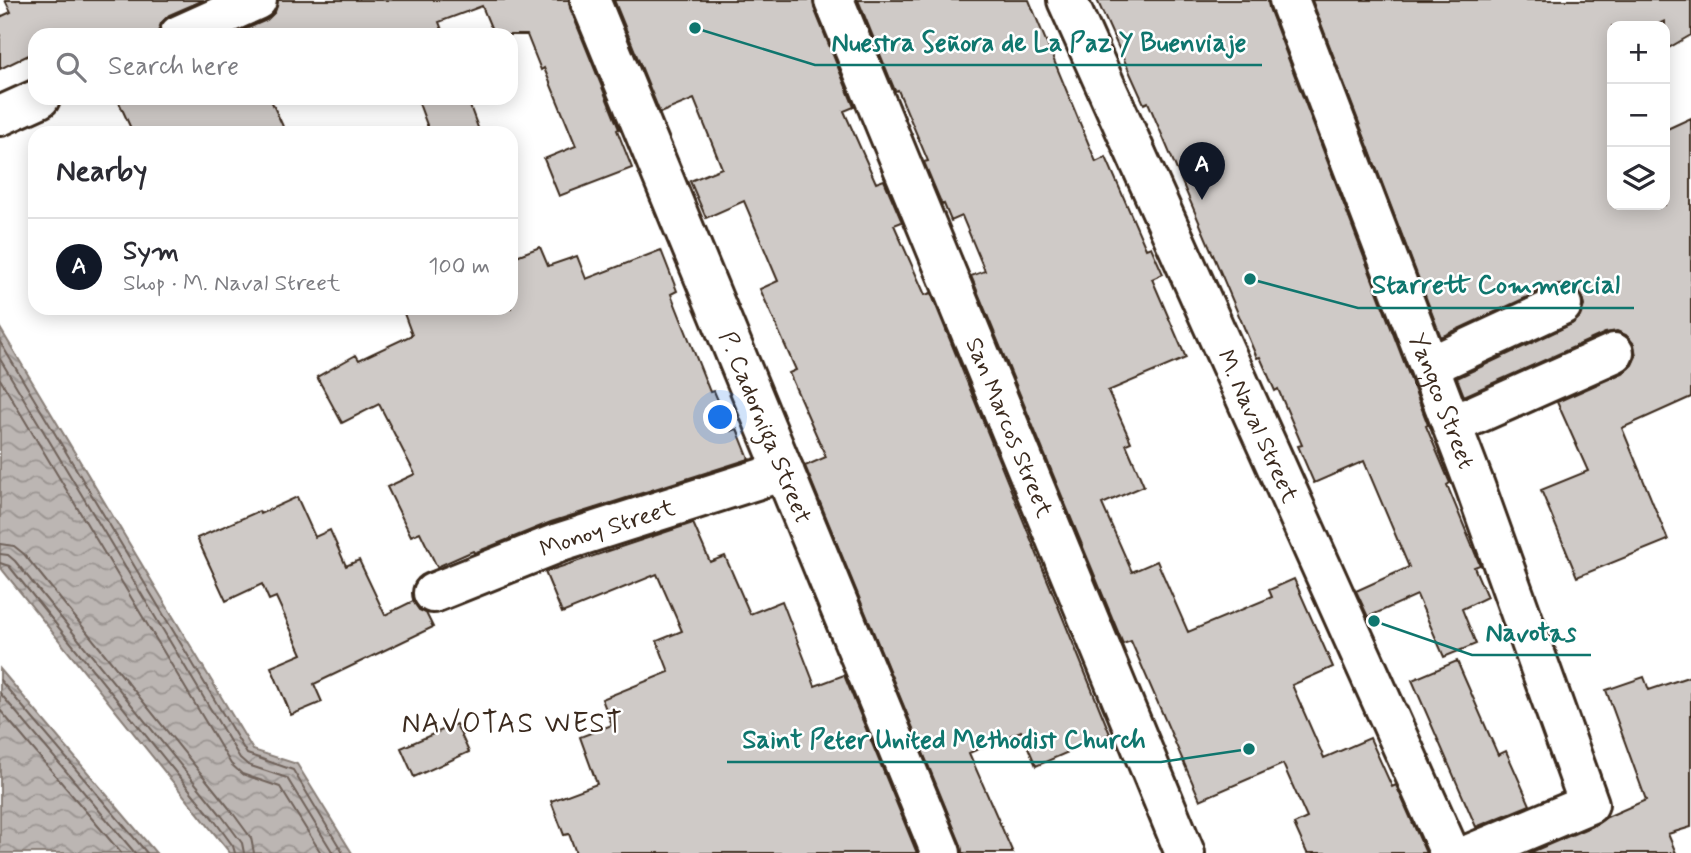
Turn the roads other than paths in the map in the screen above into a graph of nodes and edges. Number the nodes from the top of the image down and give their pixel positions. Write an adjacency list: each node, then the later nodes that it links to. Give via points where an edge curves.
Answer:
1 (257, 0): 6 (street)
2 (590, 0): 13 (street, P. Cadorniga Street)
3 (834, 0): 16 (street, San Marcos Street)
4 (1067, 0): 17 (street, M. Naval Street)
5 (1289, 0): 11 (street, Yangco Street)
6 (195, 28)
7 (28, 103): 8 (street)
8 (0, 116)
9 (1562, 305): 11 (street)
10 (1614, 353): 12 (street)
11 (1430, 366): 12 (street, Yangco Street)
12 (1451, 425): 18 (street, Yangco Street, via 1589,804)
13 (784, 471): 14 (street, Monoy Street, via 558,543); 15 (street, P. Cadorniga Street)
14 (433, 593)
15 (942, 853)
16 (1185, 853)
17 (1450, 853)
18 (1472, 853)

